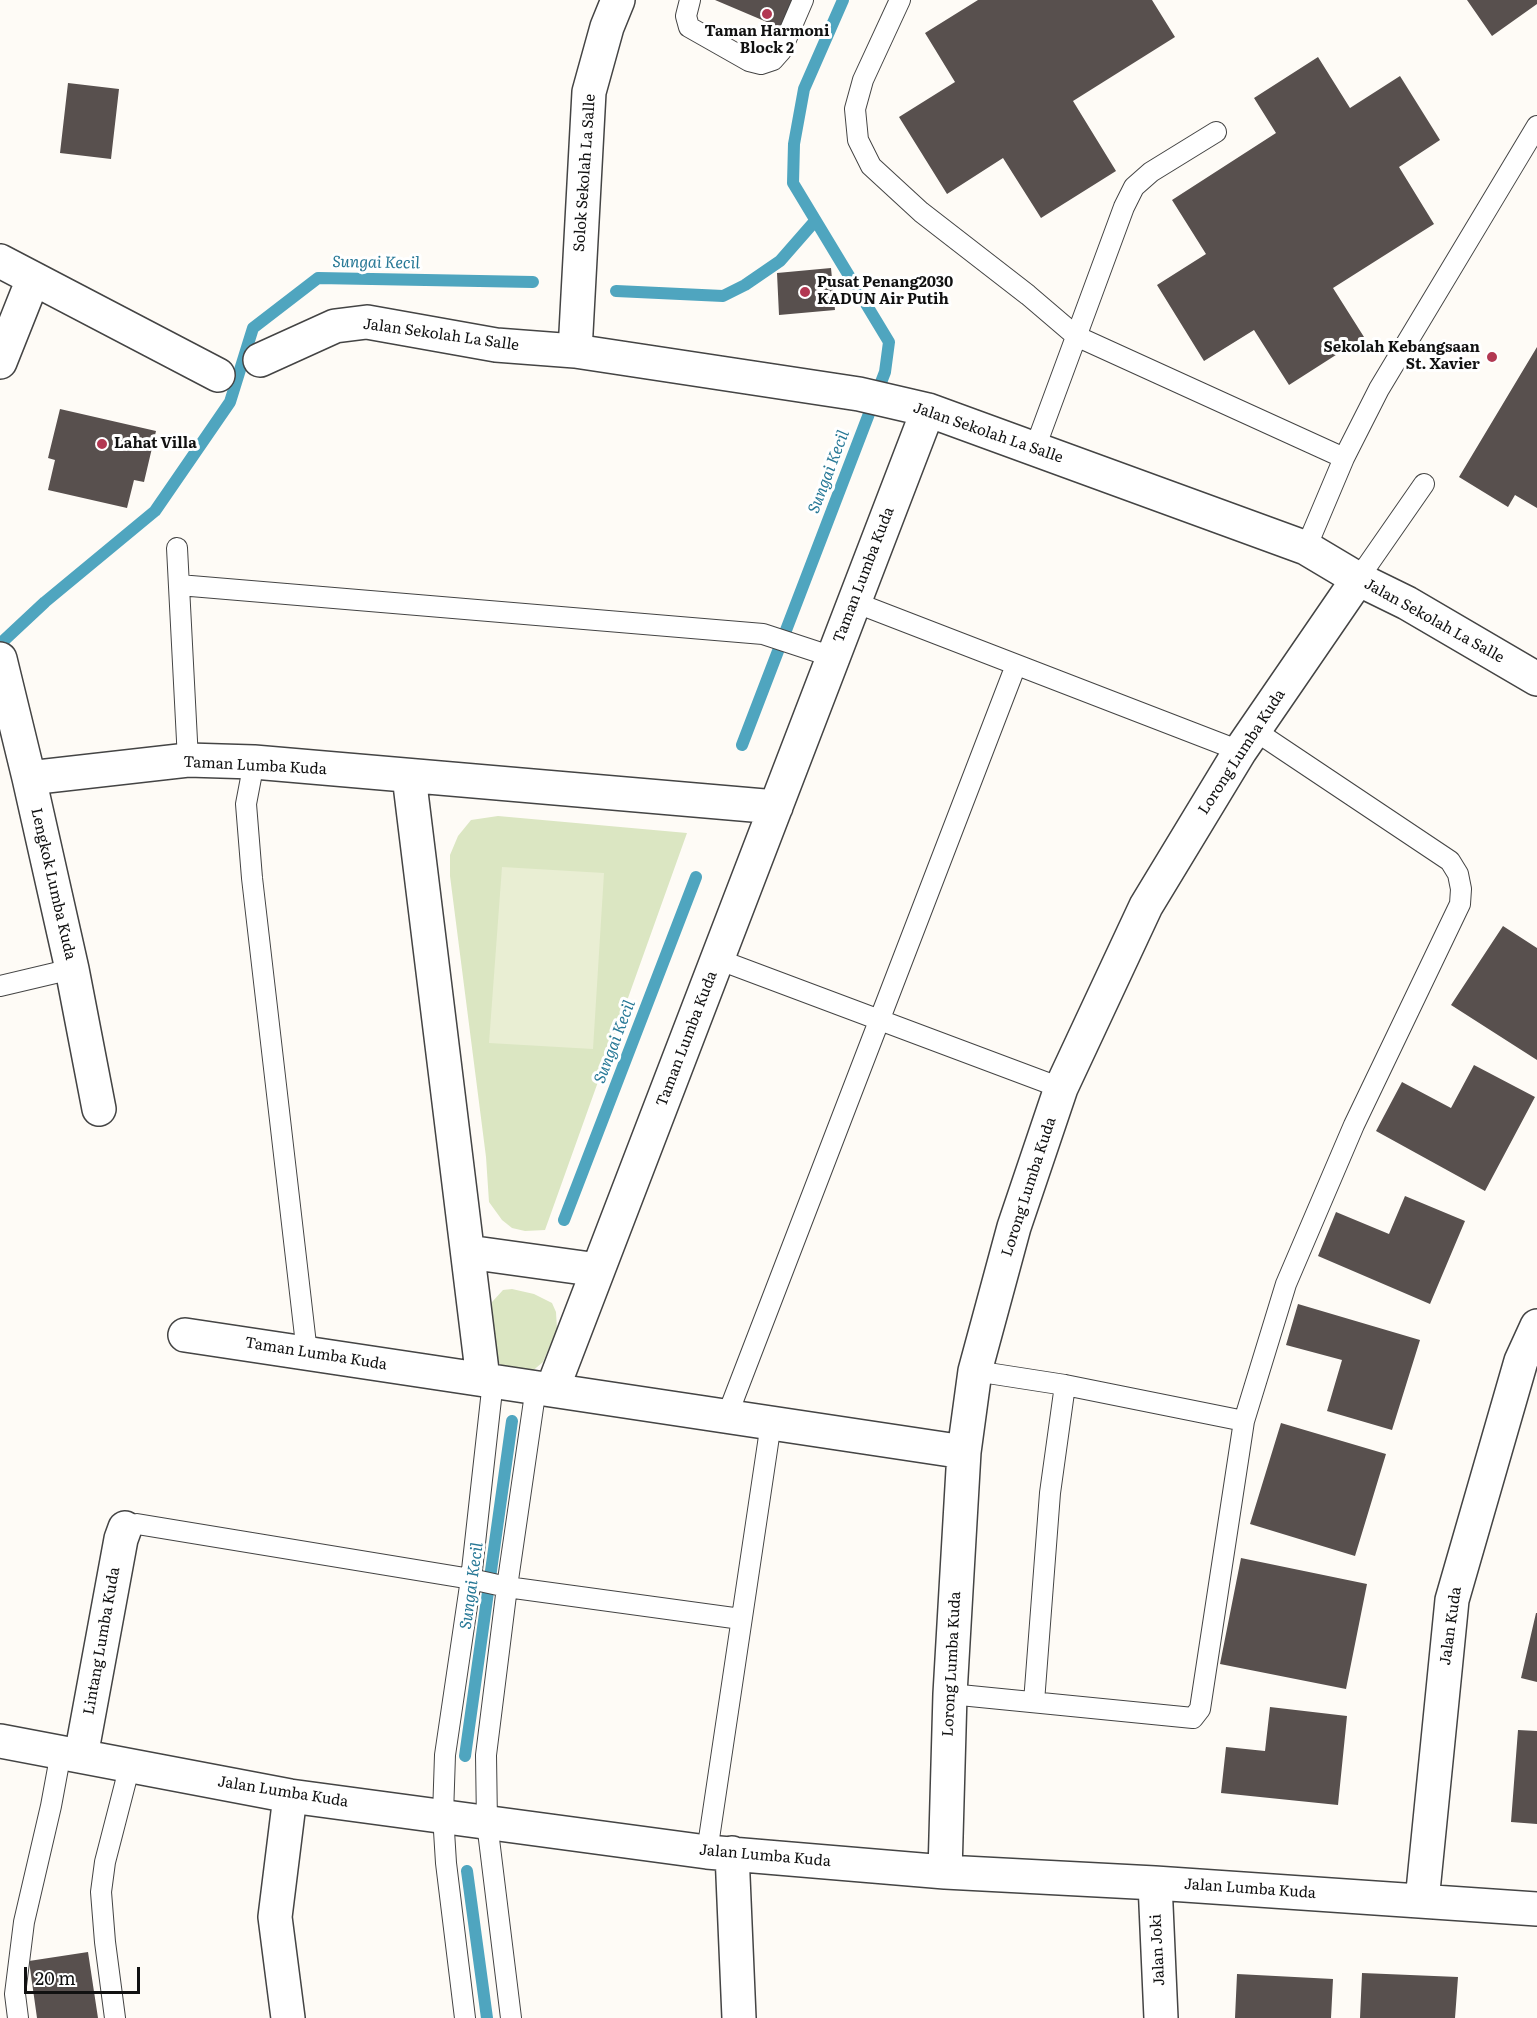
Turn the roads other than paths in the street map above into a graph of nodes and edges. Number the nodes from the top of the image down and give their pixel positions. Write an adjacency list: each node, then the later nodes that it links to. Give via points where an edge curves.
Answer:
1 (618, 0): 10 (street, Solok Sekolah La Salle, via 590,92)
2 (690, 0): 3 (lane, via 686,16 689,27 761,64 773,60 781,51)
3 (803, 0)
4 (900, 0): 9 (lane, via 855,109 858,140 871,166 921,212)
5 (1537, 126): 16 (lane, via 1379,389)
6 (1216, 132): 9 (lane, via 1134,187)
7 (0, 261): 8 (street)
8 (33, 279): 12 (street); 13 (street)
9 (1076, 336): 15 (lane); 16 (lane)
10 (575, 351): 11 (street, Jalan Sekolah La Salle, via 496,345 367,322 335,326); 14 (street, Jalan Sekolah La Salle, via 859,394)
11 (260, 360)
12 (0, 362)
13 (218, 375)
14 (928, 410): 15 (street, Jalan Sekolah La Salle); 22 (street, Taman Lumba Kuda)
15 (1035, 448): 19 (street, Jalan Sekolah La Salle)
16 (1344, 458): 19 (lane)
17 (1424, 484): 20 (lane)
18 (177, 548): 21 (lane)
19 (1306, 548): 20 (street, Jalan Sekolah La Salle)
20 (1358, 579): 26 (street, Jalan Sekolah La Salle); 27 (street, Lorong Lumba Kuda)
21 (179, 585): 23 (lane, via 763,634); 28 (lane)
22 (854, 602): 23 (street, Taman Lumba Kuda); 24 (lane)
23 (818, 653): 32 (street, Taman Lumba Kuda)
24 (1016, 665): 27 (lane); 36 (lane)
25 (2, 666): 31 (street, Lengkok Lumba Kuda)
26 (1537, 679)
27 (1247, 741): 37 (street, Lorong Lumba Kuda, via 1146,906); 49 (lane, via 1450,861 1461,889 1460,904 1354,1125 1286,1284)
28 (188, 760): 29 (street, Taman Lumba Kuda); 31 (street, Taman Lumba Kuda)
29 (254, 762): 30 (street, Taman Lumba Kuda); 43 (lane, via 246,804 252,878)
30 (409, 776): 32 (street, Taman Lumba Kuda); 39 (street)
31 (29, 778): 34 (street, Lengkok Lumba Kuda)
32 (776, 807): 33 (street, Taman Lumba Kuda)
33 (717, 959): 36 (lane); 40 (street, Taman Lumba Kuda)
34 (72, 969): 35 (lane); 38 (street, Lengkok Lumba Kuda)
35 (0, 986)
36 (879, 1020): 37 (lane); 48 (lane)
37 (1061, 1088): 44 (street, Lorong Lumba Kuda, via 1014,1227)
38 (99, 1109)
39 (468, 1252): 40 (street); 45 (street)
40 (598, 1270): 47 (street, Taman Lumba Kuda)
41 (1537, 1326): 67 (street, Jalan Kuda, via 1521,1361 1452,1600)
42 (185, 1335): 43 (street, Taman Lumba Kuda)
43 (307, 1353): 45 (street, Taman Lumba Kuda)
44 (975, 1371): 46 (lane); 51 (street, Lorong Lumba Kuda)
45 (488, 1380): 47 (street, Taman Lumba Kuda); 53 (lane)
46 (1065, 1385): 49 (lane); 57 (lane, via 1050,1493)
47 (544, 1389): 48 (street, Taman Lumba Kuda); 54 (lane)
48 (727, 1416): 50 (street, Taman Lumba Kuda)
49 (1244, 1421): 57 (lane, via 1200,1709 1193,1718)
50 (771, 1423): 51 (street, Taman Lumba Kuda); 55 (lane)
51 (964, 1452): 56 (street, Lorong Lumba Kuda)
52 (125, 1528): 53 (lane, via 137,1524); 59 (street, Lintang Lumba Kuda)
53 (471, 1579): 54 (lane); 62 (lane, via 445,1755)
54 (507, 1587): 55 (lane); 63 (lane, via 486,1755)
55 (741, 1618): 64 (lane)
56 (950, 1694): 57 (lane); 65 (street, Lorong Lumba Kuda)
57 (1034, 1702)
58 (0, 1742): 59 (street, Jalan Lumba Kuda)
59 (71, 1754): 60 (street, Jalan Lumba Kuda); 69 (lane, via 51,1806 24,1922 15,1994)
60 (130, 1766): 61 (street, Jalan Lumba Kuda); 70 (lane, via 101,1892)
61 (290, 1796): 62 (street, Jalan Lumba Kuda); 71 (street, via 275,1917)
62 (443, 1815): 63 (street, Jalan Lumba Kuda); 72 (lane)
63 (487, 1823): 64 (street, Jalan Lumba Kuda); 73 (lane)
64 (719, 1852): 65 (street, Jalan Lumba Kuda); 74 (street)
65 (945, 1872): 66 (street, Jalan Lumba Kuda)
66 (1155, 1883): 67 (street, Jalan Lumba Kuda); 75 (street, Jalan Joki)
67 (1422, 1901): 68 (street, Jalan Lumba Kuda)
68 (1537, 1910)
69 (18, 2018)
70 (115, 2018)
71 (288, 2018)
72 (465, 2018)
73 (511, 2018)
74 (739, 2018)
75 (1161, 2018)

